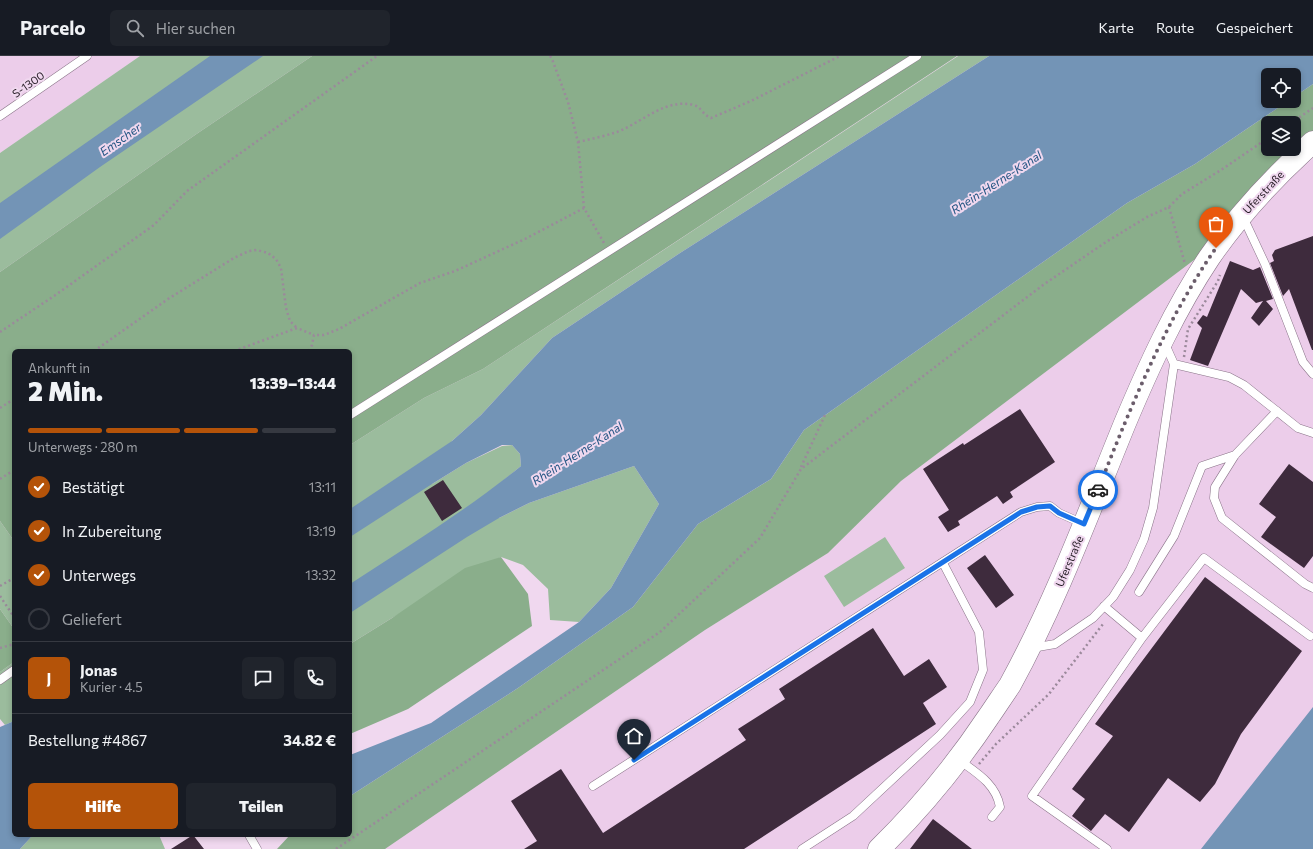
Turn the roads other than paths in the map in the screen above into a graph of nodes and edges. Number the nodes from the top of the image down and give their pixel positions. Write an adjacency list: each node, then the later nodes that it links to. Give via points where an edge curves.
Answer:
1 (87, 56): 3 (lane, S-1300)
2 (916, 56): 10 (lane)
3 (0, 116)
4 (1313, 142): 5 (main road, Uferstraße)
5 (1242, 214): 6 (main road, Uferstraße, via 1191,286); 8 (lane, via 1265,264 1303,362)
6 (1163, 339): 7 (lane); 13 (main road, Uferstraße, via 1139,390)
7 (1174, 364): 9 (lane, via 1229,377 1244,385); 17 (lane, via 1153,508 1144,540 1130,570 1113,597)
8 (1313, 374)
9 (1277, 411): 11 (lane, via 1298,428); 12 (lane)
10 (352, 414)
11 (1313, 433)
12 (1235, 454): 15 (lane, via 1215,487 1214,498 1222,518); 16 (lane, via 1202,466 1174,536)
13 (1084, 524): 14 (lane, via 1050,506 1037,507 1021,512); 20 (main road, Uferstraße)
14 (943, 563): 24 (lane); 28 (lane, via 979,632 983,670 970,702 940,735 853,816)
15 (1313, 588)
16 (1139, 592)
17 (1104, 606): 19 (lane); 20 (lane, via 1094,618 1055,644)
18 (1310, 636): 19 (lane, via 1204,558)
19 (1142, 638): 30 (lane, via 1032,796)
20 (1029, 648): 23 (main road, Uferstraße, via 1008,687 974,738)
21 (12, 671): 22 (lane)
22 (0, 680)
23 (966, 765): 25 (lane, via 984,777 994,790 1000,807); 29 (main road, Uferstraße, via 934,790)
24 (593, 786)
25 (992, 817)
26 (250, 837): 27 (lane)
27 (257, 849)
28 (802, 849)
29 (879, 849)
30 (1107, 849)

